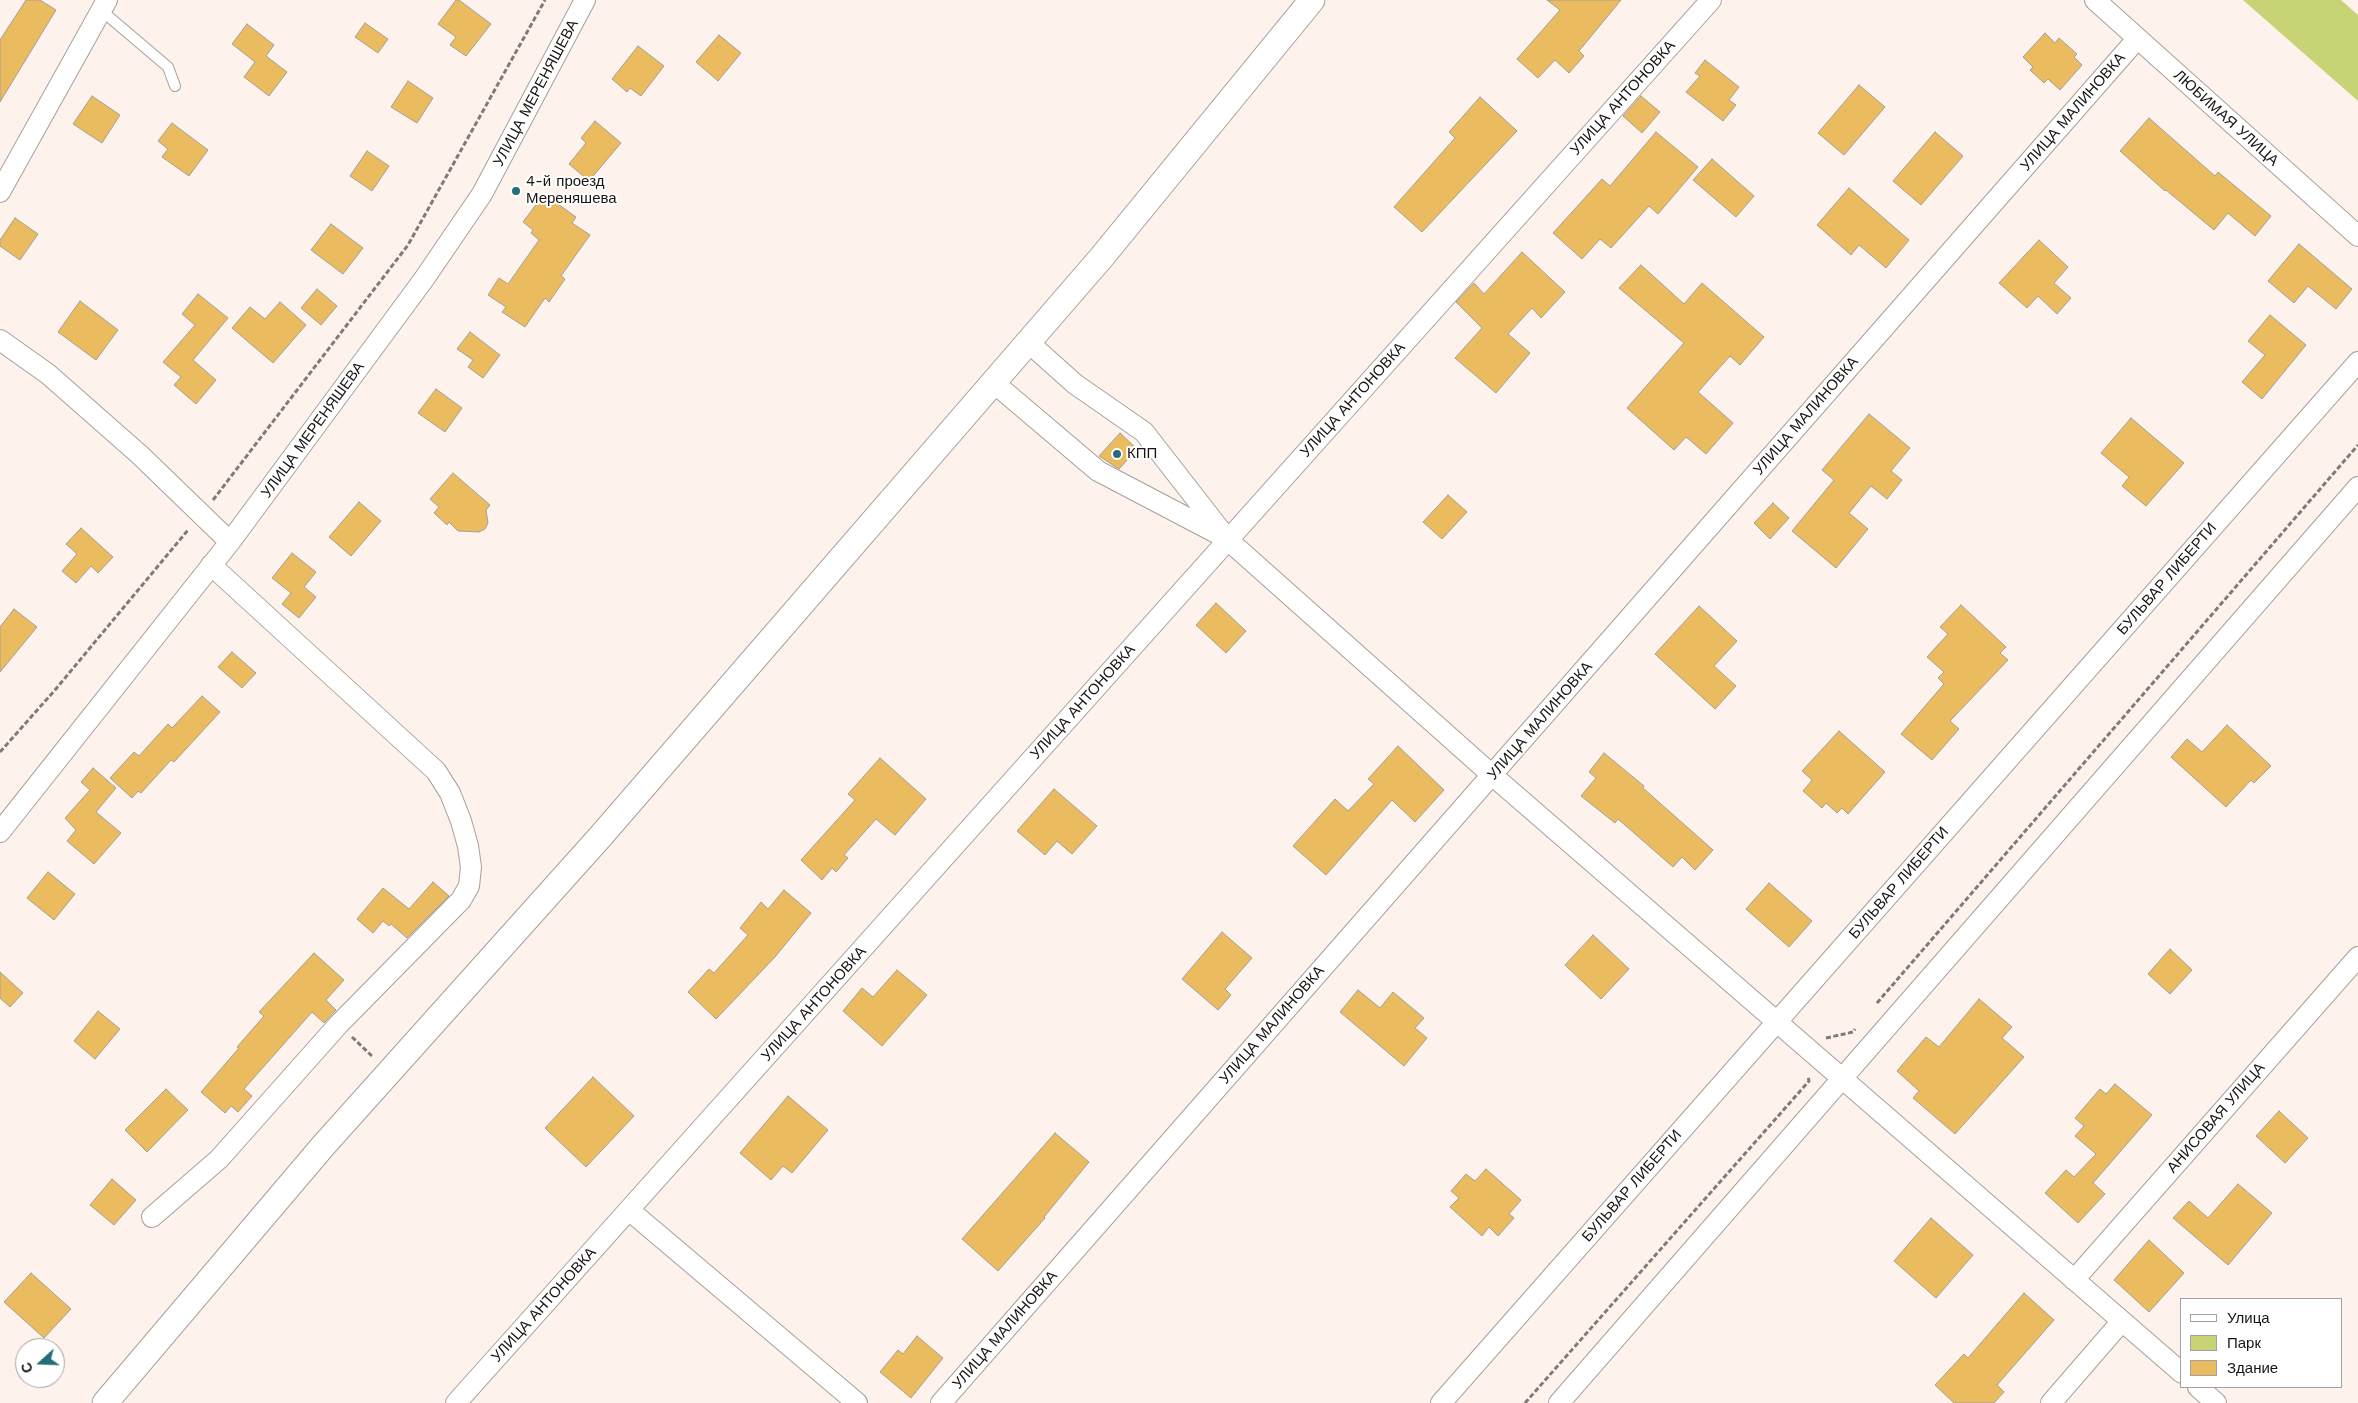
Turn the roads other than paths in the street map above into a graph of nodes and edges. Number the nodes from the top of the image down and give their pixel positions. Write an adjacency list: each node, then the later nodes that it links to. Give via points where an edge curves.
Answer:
1 (585, 0): 16 (street, УЛИЦА МЕРЕНЯШЕВА, via 482,194 424,279)
2 (1312, 0): 11 (street, via 1112,245)
3 (1711, 0): 15 (street, УЛИЦА АНТОНОВКА)
4 (2094, 0): 6 (street, ЛЮБИМАЯ УЛИЦА)
5 (104, 6): 7 (lane, via 168,66); 8 (street)
6 (2137, 38): 9 (street, ЛЮБИМАЯ УЛИЦА); 18 (street, УЛИЦА МАЛИНОВКА)
7 (175, 86)
8 (0, 192)
9 (2358, 236)
10 (0, 340): 16 (street, via 48,374 140,455)
11 (1028, 342): 13 (street); 15 (street, via 1075,384 1144,432)
12 (2358, 362): 21 (street, БУЛЬВАР ЛИБЕРТИ)
13 (993, 382): 15 (street, via 1098,471); 29 (street, via 600,837 323,1146)
14 (2358, 487): 22 (street)
15 (1228, 540): 18 (street); 23 (street, УЛИЦА АНТОНОВКА)
16 (230, 542): 17 (street, УЛИЦА МЕРЕНЯШЕВА)
17 (211, 565): 19 (street, УЛИЦА МЕРЕНЯШЕВА); 24 (street, via 436,771 450,794 468,846 471,867 469,886 462,900 339,1024 219,1159)
18 (1492, 775): 21 (street); 32 (street, УЛИЦА МАЛИНОВКА)
19 (0, 832)
20 (2358, 957): 25 (street, АНИСОВАЯ УЛИЦА)
21 (1777, 1022): 22 (street); 33 (street, БУЛЬВАР ЛИБЕРТИ)
22 (1842, 1078): 25 (street); 34 (street)
23 (629, 1210): 30 (street, УЛИЦА АНТОНОВКА); 31 (street)
24 (152, 1217)
25 (2074, 1280): 26 (street)
26 (2122, 1321): 27 (street); 35 (street)
27 (2180, 1371)
28 (2199, 1388): 36 (street)
29 (105, 1403)
30 (456, 1403)
31 (857, 1403)
32 (941, 1403)
33 (1441, 1403)
34 (1559, 1403)
35 (2050, 1403)
36 (2216, 1403)

